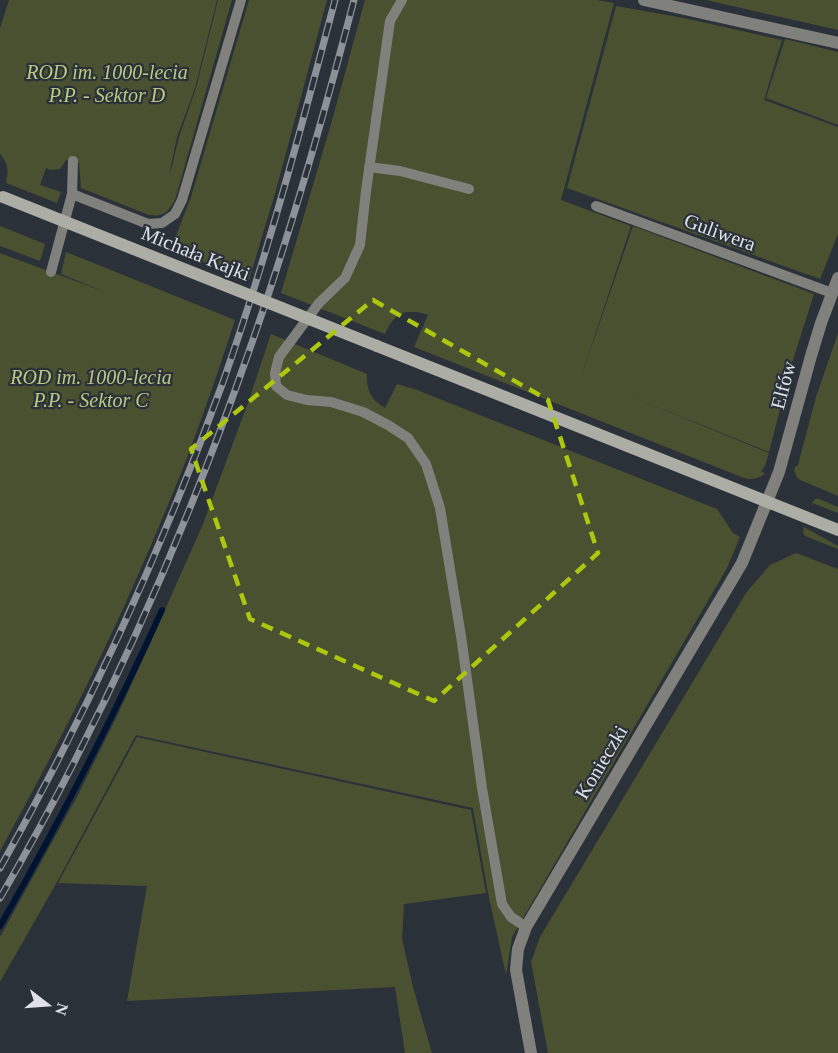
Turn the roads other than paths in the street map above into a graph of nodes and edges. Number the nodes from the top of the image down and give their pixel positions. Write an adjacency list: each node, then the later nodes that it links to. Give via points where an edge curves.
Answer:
1 (240, 0): 8 (lane, via 175,214 148,224)
2 (402, 0): 6 (lane, via 390,21)
3 (644, 0): 4 (street)
4 (838, 43)
5 (73, 162): 8 (lane)
6 (369, 168): 7 (lane, via 400,171); 16 (lane, via 360,245 345,278 318,303 279,357 276,386 287,395 363,412 408,438 426,464 440,508 502,904)
7 (469, 189)
8 (72, 194): 11 (lane)
9 (1, 196): 14 (street, Michała Kajki, bridge)
10 (596, 206): 13 (lane, Guliwera)
11 (51, 272)
12 (838, 278): 13 (street, Elfów)
13 (832, 293): 14 (street, Elfów, via 783,462)
14 (767, 502): 15 (street, Michała Kajki); 16 (street, Konieczki, via 741,563)
15 (838, 530)
16 (526, 927): 17 (street, Konieczki, via 516,970)
17 (531, 1053)

